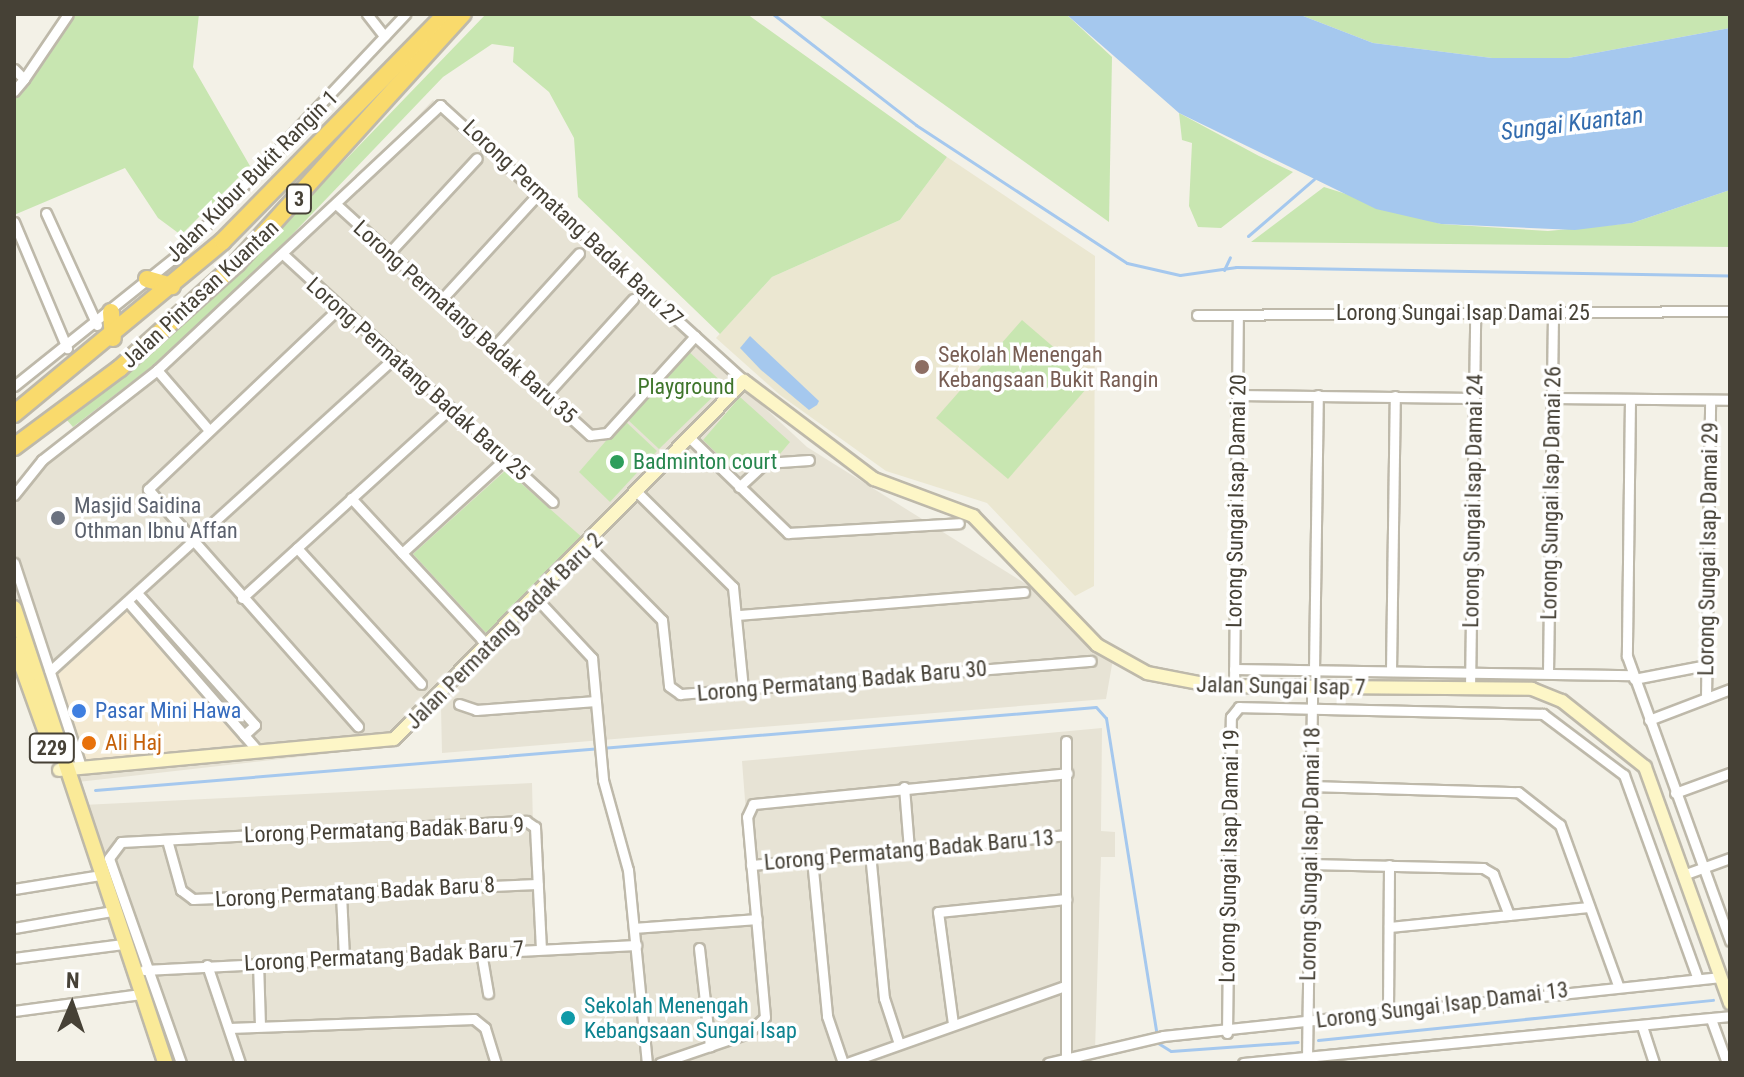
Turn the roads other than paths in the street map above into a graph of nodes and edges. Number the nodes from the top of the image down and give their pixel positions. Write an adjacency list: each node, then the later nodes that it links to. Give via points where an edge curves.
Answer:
1 (68, 14): 8 (street)
2 (367, 14): 6 (street)
3 (405, 14): 6 (street, Jalan Kubur Bukit Rangin 1)
4 (446, 14): 15 (highway, Jalan Pintasan Kuantan / 3)
5 (463, 14): 52 (highway, Jalan Pintasan Kuantan / 3, via 237,263)
6 (384, 36): 19 (street, Jalan Kubur Bukit Rangin 1, via 330,99)
7 (14, 69): 8 (street)
8 (24, 79): 9 (street)
9 (14, 91)
10 (477, 158): 16 (street)
11 (539, 193): 12 (street, Lorong Permatang Badak Baru 27, via 440,105); 22 (street); 31 (street, Lorong Permatang Badak Baru 27)
12 (337, 205): 16 (street, Lorong Permatang Badak Baru 35); 18 (street, Lorong Permatang Badak Baru 27)
13 (46, 213): 30 (street)
14 (14, 222): 33 (street)
15 (223, 241): 20 (highway, Jalan Pintasan Kuantan / 3); 50 (highway, via 193,281 150,319)
16 (389, 253): 22 (street, Lorong Permatang Badak Baru 35)
17 (579, 253): 34 (street)
18 (284, 255): 23 (street, Lorong Permatang Badak Baru 25); 36 (street, Lorong Permatang Badak Baru 27)
19 (147, 279): 20 (highway); 25 (street, Jalan Kubur Bukit Rangin 1)
20 (172, 286): 32 (highway, Jalan Pintasan Kuantan / 3)
21 (633, 299): 41 (street)
22 (441, 300): 34 (street, Lorong Permatang Badak Baru 35)
23 (340, 307): 35 (street, Lorong Permatang Badak Baru 25); 51 (street)
24 (1730, 311): 27 (street, Lorong Sungai Isap Damai 25)
25 (111, 312): 30 (street, Jalan Kubur Bukit Rangin 1); 32 (highway)
26 (1475, 313): 27 (street, Lorong Sungai Isap Damai 25); 29 (street, Lorong Sungai Isap Damai 25); 43 (street, Lorong Sungai Isap Damai 24)
27 (1553, 313): 44 (street, Lorong Sungai Isap Damai 26)
28 (1197, 315): 29 (street, Lorong Sungai Isap Damai 25)
29 (1238, 315): 39 (street, Lorong Sungai Isap Damai 20)
30 (97, 325): 33 (street, Jalan Kubur Bukit Rangin 1)
31 (695, 336): 37 (street, Lorong Permatang Badak Baru 27); 41 (street, Lorong Permatang Badak Baru 35, via 602,435 585,432)
32 (113, 338): 49 (highway, Jalan Pintasan Kuantan / 3)
33 (67, 348): 38 (street, Jalan Kubur Bukit Rangin 1)
34 (493, 348): 41 (street, Lorong Permatang Badak Baru 35)
35 (395, 357): 48 (street, Lorong Permatang Badak Baru 25); 64 (street)
36 (157, 370): 51 (street); 59 (street, Lorong Permatang Badak Baru 27, via 42,460)
37 (744, 381): 53 (street, Jalan Permatang Badak Baru 2); 88 (street, Jalan Sungai Isap 7, via 874,479 973,516 1108,653 1170,680)
38 (14, 386)
39 (1237, 395): 40 (street); 80 (street, Lorong Sungai Isap Damai 20)
40 (1318, 395): 42 (street); 81 (street)
41 (545, 396)
42 (1395, 396): 43 (street); 83 (street)
43 (1474, 398): 84 (street, Lorong Sungai Isap Damai 24)
44 (1553, 398): 45 (street); 85 (street, Lorong Sungai Isap Damai 26)
45 (1630, 399): 46 (street); 86 (street, via 1626,648)
46 (1710, 400): 47 (street); 79 (street, Lorong Sungai Isap Damai 29)
47 (1730, 400)
48 (451, 408): 56 (street, Lorong Permatang Badak Baru 25); 61 (street)
49 (14, 414)
50 (14, 424)
51 (207, 428): 64 (street, via 148,489)
52 (37, 431): 54 (highway, Jalan Pintasan Kuantan / 3); 55 (highway)
53 (692, 440): 58 (street); 60 (street, Jalan Permatang Badak Baru 2)
54 (14, 447)
55 (14, 454)
56 (505, 459): 62 (street, Lorong Permatang Badak Baru 25); 67 (street)
57 (809, 460): 58 (street, via 765,463)
58 (739, 487): 63 (street, via 775,524 797,535)
59 (14, 495)
60 (640, 495): 65 (street, Jalan Permatang Badak Baru 2); 75 (street, via 729,582)
61 (351, 498): 66 (street); 67 (street)
62 (553, 502)
63 (959, 523)
64 (192, 543): 70 (street); 71 (street)
65 (589, 546): 72 (street, Jalan Permatang Badak Baru 2); 90 (street, Lorong Permatang Badak Baru 30, via 662,620 675,692)
66 (297, 548): 71 (street); 87 (street)
67 (402, 553): 77 (street)
68 (14, 563): 82 (street)
69 (1024, 592): 75 (street)
70 (137, 593): 73 (street); 99 (street, via 255,725)
71 (242, 598): 98 (street)
72 (537, 599): 77 (street, Jalan Permatang Badak Baru 2); 94 (street, via 589,652)
73 (128, 602): 82 (street); 99 (street)
74 (14, 608): 102 (main road, 229)
75 (738, 615): 90 (street)
76 (14, 644): 102 (main road, 229)
77 (489, 647): 101 (street, Jalan Permatang Badak Baru 2, via 394,739)
78 (1091, 661): 90 (street, Lorong Permatang Badak Baru 30)
79 (1706, 665): 86 (street); 93 (street, Lorong Sungai Isap Damai 29)
80 (1234, 669): 81 (street); 88 (street, Lorong Sungai Isap Damai 20)
81 (1314, 670): 83 (street)
82 (50, 671): 102 (street)
83 (1391, 671): 84 (street)
84 (1470, 673): 85 (street); 91 (street, Lorong Sungai Isap Damai 24)
85 (1548, 673): 86 (street)
86 (1633, 677): 97 (street)
87 (421, 684)
88 (1234, 687): 89 (street, Jalan Sungai Isap 7)
89 (1312, 687): 91 (street, Jalan Sungai Isap 7); 96 (street, Lorong Sungai Isap Damai 18)
90 (743, 689)
91 (1470, 689): 119 (street, Jalan Sungai Isap 7, via 1547,692 1635,753)
92 (1730, 689): 93 (street)
93 (1706, 698): 97 (street)
94 (596, 701): 95 (street, via 476,710); 130 (street, via 600,754)
95 (459, 704)
96 (1312, 708): 105 (street, Lorong Sungai Isap Damai 18); 143 (street, via 1529,711 1586,743 1624,775); 158 (street, Lorong Sungai Isap Damai 19, via 1231,712)
97 (1649, 720): 107 (street)
98 (358, 726)
99 (244, 735): 101 (street)
100 (1066, 741): 103 (street)
101 (259, 752): 102 (street, Jalan Permatang Badak Baru 2)
102 (69, 769): 118 (main road, 229)
103 (1067, 773): 106 (street); 108 (street)
104 (1730, 773): 107 (street)
105 (1310, 786): 114 (street, Lorong Sungai Isap Damai 18); 124 (street, via 1518,792 1560,825)
106 (904, 787): 110 (street); 115 (street, via 753,804)
107 (1675, 793): 117 (street)
108 (1066, 835): 110 (street, Lorong Permatang Badak Baru 13); 123 (street)
109 (167, 840): 120 (street, Lorong Permatang Badak Baru 9, via 526,821 535,827); 122 (street, Lorong Permatang Badak Baru 8, via 188,898); 141 (street, Lorong Permatang Badak Baru 9, via 111,847)
110 (909, 849): 111 (street, Lorong Permatang Badak Baru 13)
111 (870, 853): 113 (street, Lorong Permatang Badak Baru 13); 159 (street, via 884,998)
112 (1730, 858): 117 (street)
113 (812, 859): 115 (street, Lorong Permatang Badak Baru 13); 169 (street, via 827,1016)
114 (1309, 864): 116 (street); 153 (street, Lorong Sungai Isap Damai 18)
115 (751, 865): 127 (street)
116 (1389, 865): 126 (street, via 1483,868 1493,874); 128 (street)
117 (1702, 868): 119 (street); 131 (street)
118 (100, 875): 121 (street); 125 (main road, 229)
119 (1683, 875): 142 (street, Jalan Sungai Isap 7)
120 (538, 884): 122 (street, Lorong Permatang Badak Baru 8); 135 (street, Lorong Permatang Badak Baru 9)
121 (14, 889)
122 (341, 894): 138 (street)
123 (1066, 899): 145 (street); 154 (street, via 938,912)
124 (1589, 907): 126 (street); 144 (street)
125 (112, 911): 129 (street); 132 (main road, 229)
126 (1509, 915): 128 (street)
127 (757, 919): 130 (street); 160 (street, via 765,1017 754,1030)
128 (1389, 927): 150 (street)
129 (14, 928)
130 (634, 928): 133 (street)
131 (1730, 941)
132 (123, 944): 137 (street); 141 (main road, 229)
133 (636, 945): 135 (street, Lorong Permatang Badak Baru 7); 167 (street)
134 (699, 948): 160 (street)
135 (541, 949): 136 (street, Lorong Permatang Badak Baru 7)
136 (481, 952): 138 (street, Lorong Permatang Badak Baru 7); 146 (street)
137 (14, 958)
138 (344, 958): 139 (street, Lorong Permatang Badak Baru 7)
139 (258, 962): 140 (street, Lorong Permatang Badak Baru 7); 155 (street)
140 (207, 965): 141 (street, Lorong Permatang Badak Baru 7); 157 (street)
141 (140, 970): 147 (main road, 229); 164 (street)
142 (1721, 977): 143 (street, Lorong Sungai Isap Damai 13); 148 (street, Jalan Sungai Isap 7)
143 (1698, 979): 144 (street, Lorong Sungai Isap Damai 13)
144 (1618, 985): 150 (street, Lorong Sungai Isap Damai 13)
145 (1065, 986): 154 (street); 161 (street)
146 (488, 993)
147 (141, 994): 149 (street); 163 (main road, 229)
148 (1730, 1003)
149 (14, 1011)
150 (1388, 1011): 153 (street, Lorong Sungai Isap Damai 13)
151 (1730, 1016): 152 (street)
152 (1711, 1019): 156 (street); 173 (street)
153 (1307, 1021): 158 (street, Lorong Sungai Isap Damai 13); 162 (street, Lorong Sungai Isap Damai 18)
154 (953, 1024): 159 (street)
155 (260, 1026): 157 (street); 166 (street, via 474,1019)
156 (1642, 1026): 162 (street); 172 (street)
157 (229, 1028): 165 (street)
158 (1227, 1033): 161 (street, Lorong Sungai Isap Damai 13, via 1151,1037)
159 (899, 1044): 169 (street)
160 (710, 1046): 168 (street)
161 (1066, 1057): 170 (street, Lorong Sungai Isap Damai 13)
162 (1307, 1060): 171 (street)
163 (165, 1063)
164 (181, 1063)
165 (240, 1063)
166 (496, 1063)
167 (647, 1063)
168 (660, 1063)
169 (845, 1063)
170 (1048, 1063)
171 (1243, 1063)
172 (1654, 1063)
173 (1727, 1063)

